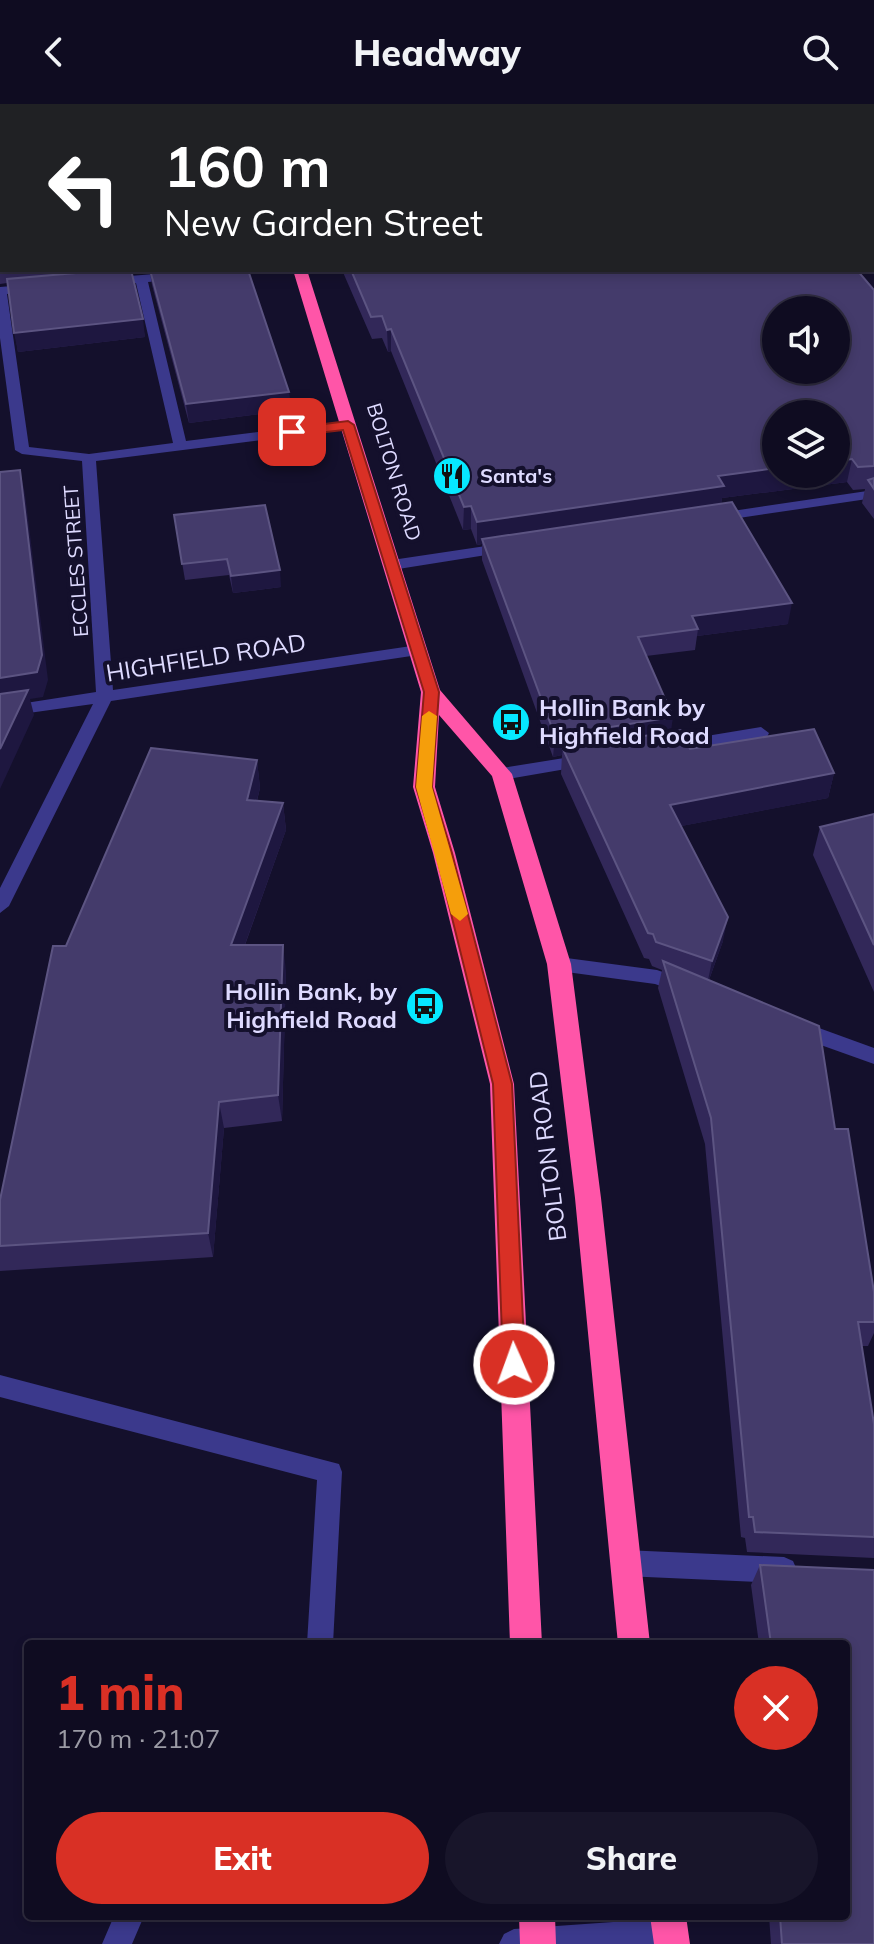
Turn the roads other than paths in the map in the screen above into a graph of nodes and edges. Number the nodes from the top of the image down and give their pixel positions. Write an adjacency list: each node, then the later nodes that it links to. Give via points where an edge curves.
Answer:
1 (301, 272): 7 (highway, BOLTON ROAD)
2 (189, 275): 3 (street)
3 (141, 278): 4 (street); 8 (street)
4 (94, 283)
5 (47, 287): 6 (street)
6 (0, 291): 9 (street, ECCLES STREET, via 22,450)
7 (348, 425): 8 (street); 13 (highway, BOLTON ROAD)
8 (180, 445): 9 (street)
9 (89, 458): 16 (street, ECCLES STREET)
10 (874, 494): 11 (street)
11 (703, 519)
12 (516, 547): 13 (street)
13 (392, 565): 14 (highway, BOLTON ROAD)
14 (418, 650): 15 (highway, BOLTON ROAD); 16 (street, HIGHFIELD ROAD)
15 (431, 692): 21 (highway, BOLTON ROAD); 31 (highway, BOLTON ROAD, via 424,787 502,1084)
16 (105, 697): 17 (street, HIGHFIELD ROAD); 22 (street)
17 (0, 712)
18 (761, 733): 19 (street)
19 (639, 752)
20 (609, 757): 21 (street)
21 (502, 774): 23 (highway, BOLTON ROAD)
22 (0, 906)
23 (559, 964): 24 (street, via 657,977); 28 (highway, BOLTON ROAD)
24 (700, 993)
25 (773, 1019): 26 (street)
26 (874, 1056)
27 (0, 1386): 30 (street, via 330,1472)
28 (624, 1563): 29 (street); 32 (highway, BOLTON ROAD)
29 (810, 1571)
30 (320, 1640)
31 (526, 1640)
32 (634, 1640)
33 (127, 1920): 36 (street)
34 (670, 1931): 35 (street)
35 (532, 1936)
36 (117, 1944)

